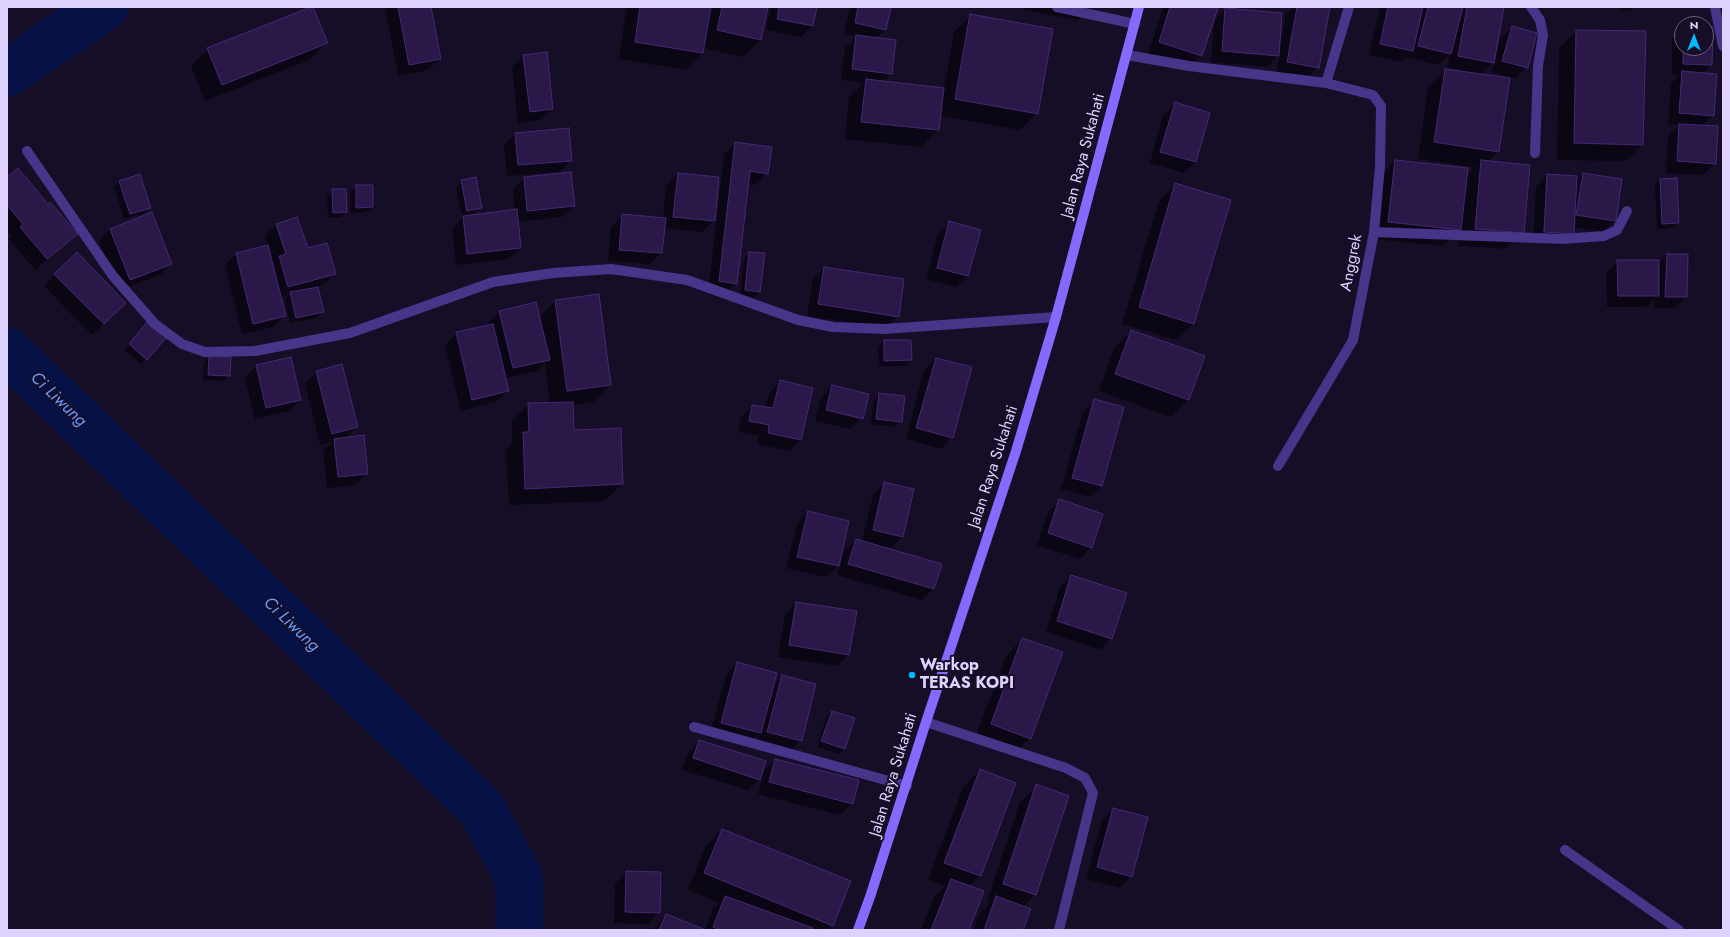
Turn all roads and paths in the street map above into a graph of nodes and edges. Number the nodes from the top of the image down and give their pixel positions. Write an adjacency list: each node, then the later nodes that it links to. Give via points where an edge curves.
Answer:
1 (1057, 7): 6 (street)
2 (1139, 7): 6 (main road, Jalan Raya Sukahati)
3 (1349, 7): 9 (street)
4 (1531, 7): 11 (street, via 1540,20 1543,35 1538,66)
5 (1715, 7): 7 (street)
6 (1135, 24): 8 (main road, Jalan Raya Sukahati)
7 (1723, 46)
8 (1126, 55): 9 (street, Anggrek, via 1189,66); 14 (main road, Jalan Raya Sukahati)
9 (1326, 83): 13 (street, Anggrek, via 1374,95 1381,106 1380,166)
10 (27, 151): 14 (street, via 113,276 155,324 182,344 205,352 255,351 350,333 493,282 553,273 611,269 687,280 798,320 833,327 884,329)
11 (1535, 153)
12 (1627, 211): 13 (street, via 1617,230 1604,236 1562,239)
13 (1374, 232): 15 (street, Anggrek, via 1353,340)
14 (1056, 317): 16 (main road, Jalan Raya Sukahati, via 1016,451)
15 (1278, 466)
16 (926, 722): 18 (main road, Jalan Raya Sukahati); 21 (street, via 1066,768 1085,778 1093,793)
17 (694, 727): 18 (street)
18 (907, 786): 20 (main road, Jalan Raya Sukahati)
19 (1565, 850): 22 (street)
20 (858, 930)
21 (1059, 930)
22 (1679, 930)

